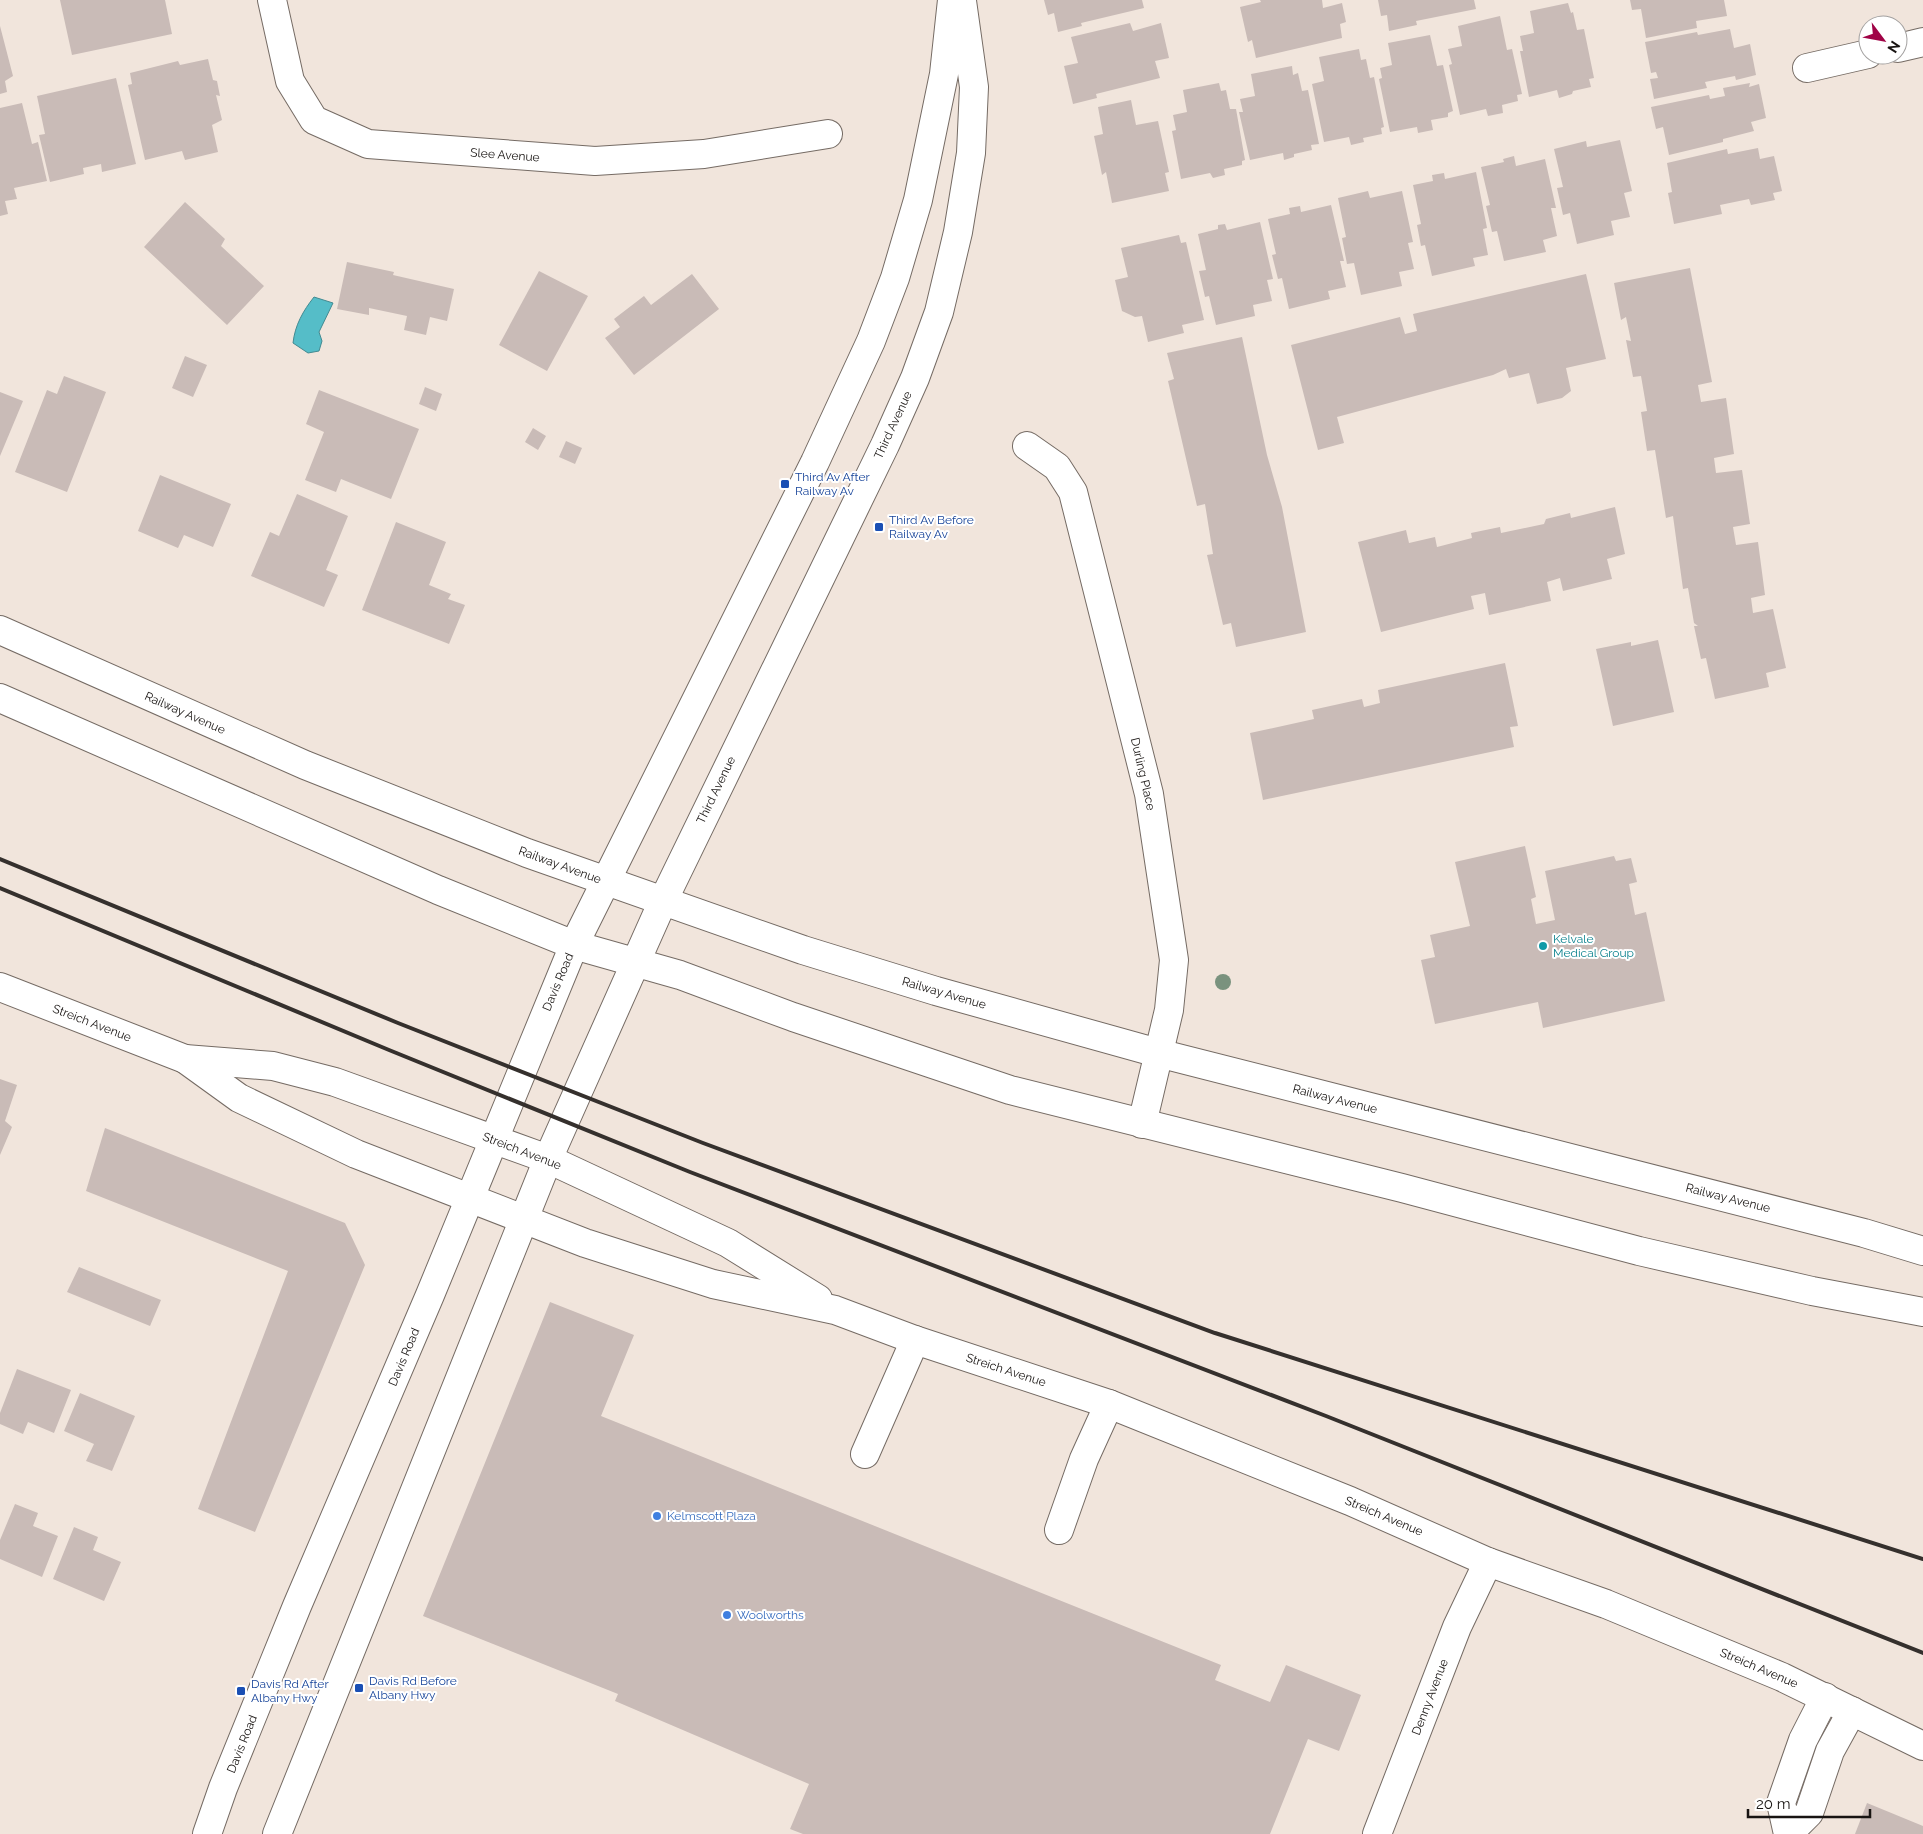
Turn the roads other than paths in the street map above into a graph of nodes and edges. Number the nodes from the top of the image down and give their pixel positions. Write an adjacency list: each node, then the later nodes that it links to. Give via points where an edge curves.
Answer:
1 (272, 0): 8 (main road, Slee Avenue, via 290,81 314,120 368,144 595,161 704,154)
2 (952, 0): 12 (main road, via 944,74 918,200 895,278 871,341 815,462)
3 (962, 0): 13 (main road, Third Avenue, via 974,87 971,153 958,232 939,312 915,378 885,445)
4 (1923, 42): 5 (main road)
5 (1908, 46)
6 (1858, 56): 7 (main road)
7 (1807, 68)
8 (828, 134)
9 (1027, 446): 17 (main road, Durling Place, via 1057,467 1073,492 1149,794 1174,960 1170,1010)
10 (0, 630): 12 (main road, Railway Avenue, via 305,765)
11 (0, 698): 14 (main road, via 438,890)
12 (604, 881): 13 (main road, Railway Avenue); 14 (main road, Davis Road)
13 (663, 901): 15 (main road); 17 (main road, Railway Avenue, via 907,982)
14 (574, 945): 15 (main road); 20 (main road, Davis Road)
15 (635, 962): 19 (main road, via 1010,1090); 21 (main road)
16 (0, 987): 18 (main road, Streich Avenue)
17 (1158, 1053): 19 (main road, Durling Place); 24 (main road, Railway Avenue, via 1864,1233)
18 (185, 1058): 20 (main road, Streich Avenue, via 273,1066 335,1082); 22 (main road, Streich Avenue, via 239,1098 356,1154)
19 (1142, 1124): 26 (main road, via 1638,1251 1812,1291)
20 (492, 1140): 21 (main road, Streich Avenue); 22 (main road, Davis Road)
21 (548, 1159): 23 (main road); 25 (main road, Streich Avenue, via 728,1243)
22 (470, 1196): 23 (main road, Streich Avenue); 35 (main road, Davis Road, via 297,1606)
23 (523, 1219): 25 (main road, Streich Avenue, via 585,1243 712,1284); 36 (main road)
24 (1923, 1251)
25 (835, 1310): 27 (main road, Streich Avenue)
26 (1923, 1312)
27 (915, 1340): 28 (main road, Streich Avenue); 29 (main road)
28 (1109, 1404): 30 (main road, via 1084,1459); 31 (main road, Streich Avenue, via 1350,1501)
29 (865, 1454)
30 (1059, 1530)
31 (1488, 1562): 32 (main road, Streich Avenue, via 1606,1604); 37 (main road, Denny Avenue, via 1457,1627)
32 (1825, 1697): 33 (main road, Streich Avenue); 33 (main road, via 1803,1740 1781,1803 1788,1834 1809,1813 1830,1750)
33 (1852, 1710): 34 (main road, Streich Avenue)
34 (1923, 1746)
35 (207, 1834)
36 (277, 1834)
37 (1377, 1834)

